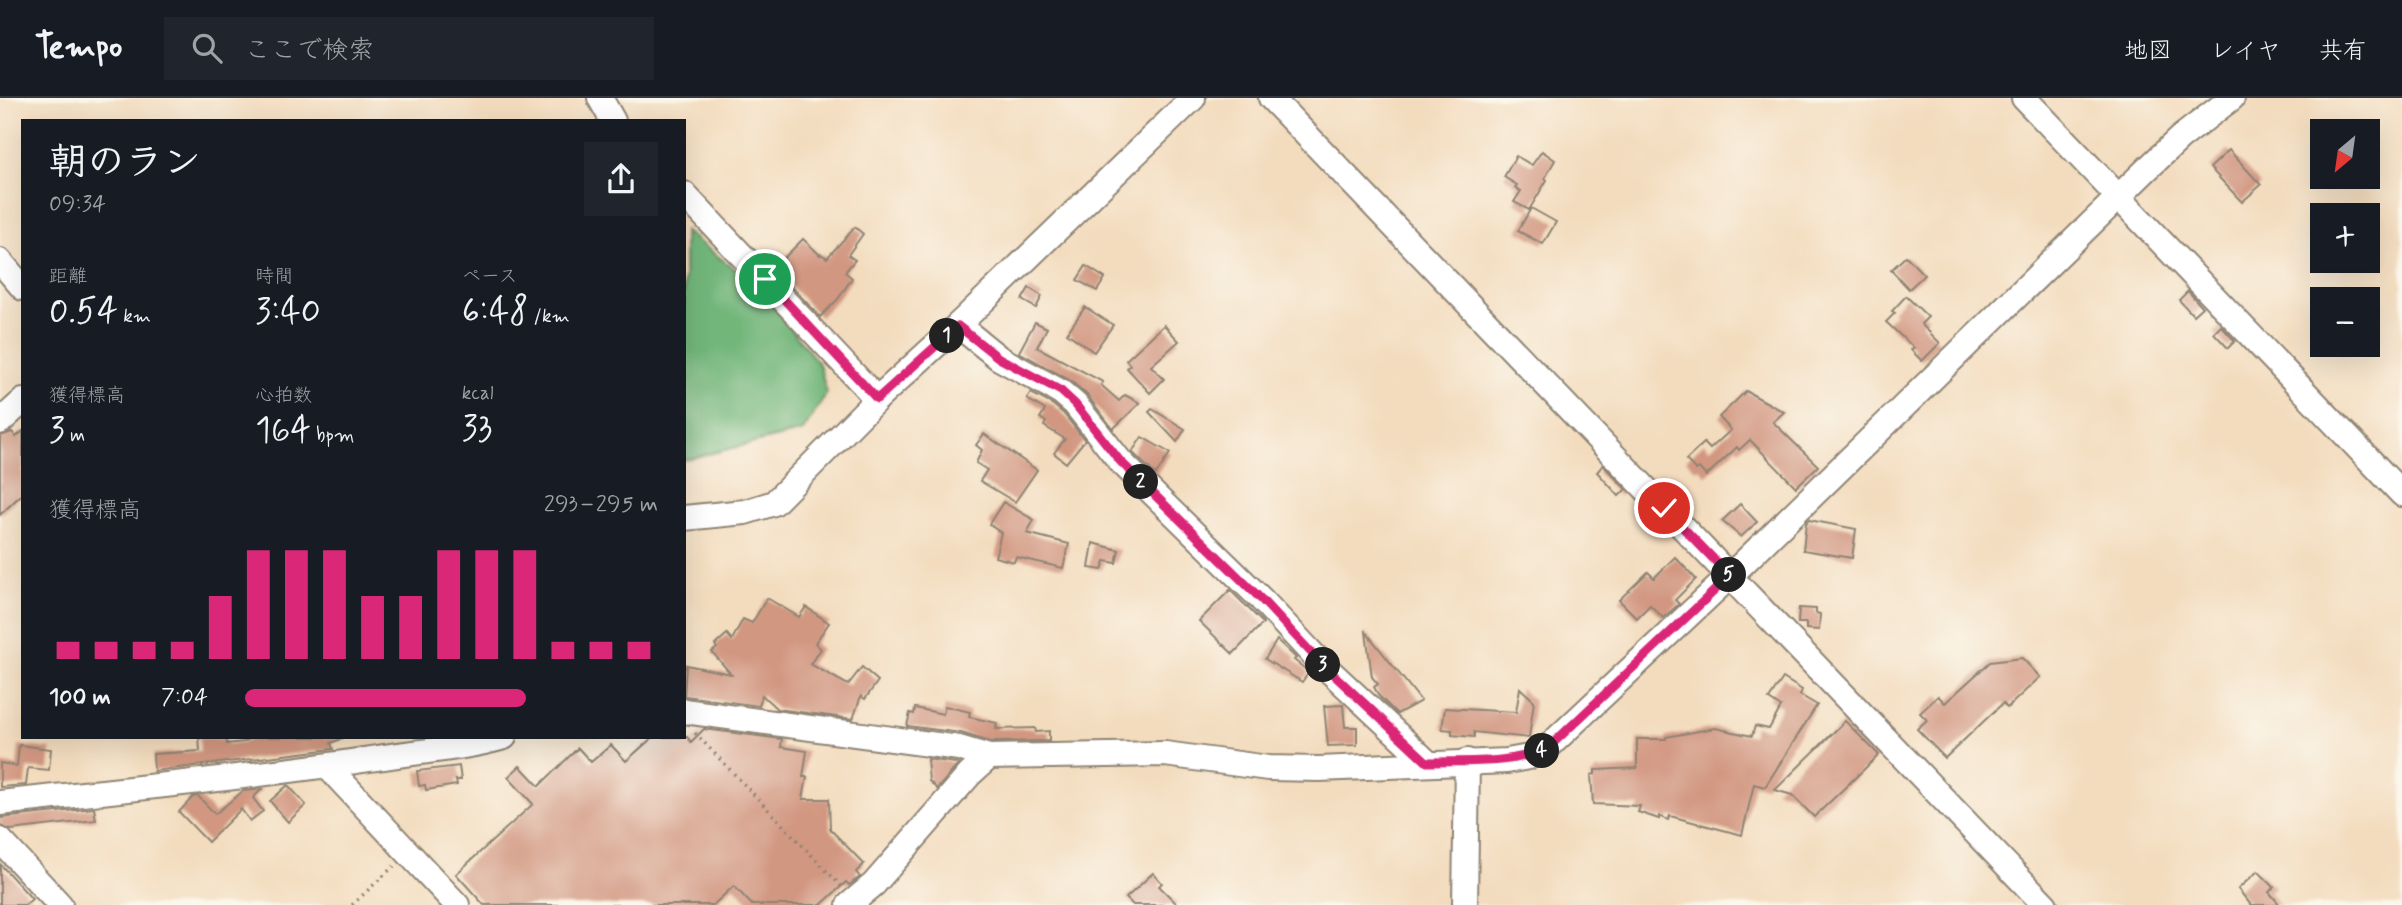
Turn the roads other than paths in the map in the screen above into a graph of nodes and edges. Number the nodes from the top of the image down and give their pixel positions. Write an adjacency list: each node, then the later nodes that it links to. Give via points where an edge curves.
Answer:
1 (600, 98): 6 (street)
2 (1193, 98): 11 (street)
3 (1271, 98): 17 (street)
4 (2024, 98): 8 (street)
5 (2232, 98): 8 (street, via 2180,138)
6 (613, 119)
7 (686, 196): 12 (street)
8 (2118, 197): 15 (street); 17 (street)
9 (0, 261): 10 (street)
10 (21, 286)
11 (958, 326): 12 (street); 23 (street, via 999,358 1061,391 1075,404 1120,461)
12 (877, 399): 16 (street, via 774,503 745,512)
13 (21, 403): 14 (street)
14 (0, 422)
15 (2402, 494)
16 (686, 518)
17 (1730, 576): 22 (street, via 1548,748 1507,761); 31 (street)
18 (689, 721): 21 (street, via 959,748)
19 (497, 739): 20 (street, via 471,746)
20 (432, 743): 24 (street)
21 (989, 757): 23 (street, via 1166,754 1268,768 1319,769); 27 (street)
22 (1467, 761): 23 (street); 30 (street)
23 (1427, 762)
24 (327, 765): 25 (street); 29 (street)
25 (0, 803)
26 (0, 840): 28 (street)
27 (854, 904)
28 (60, 905)
29 (457, 905)
30 (1465, 905)
31 (2045, 905)

